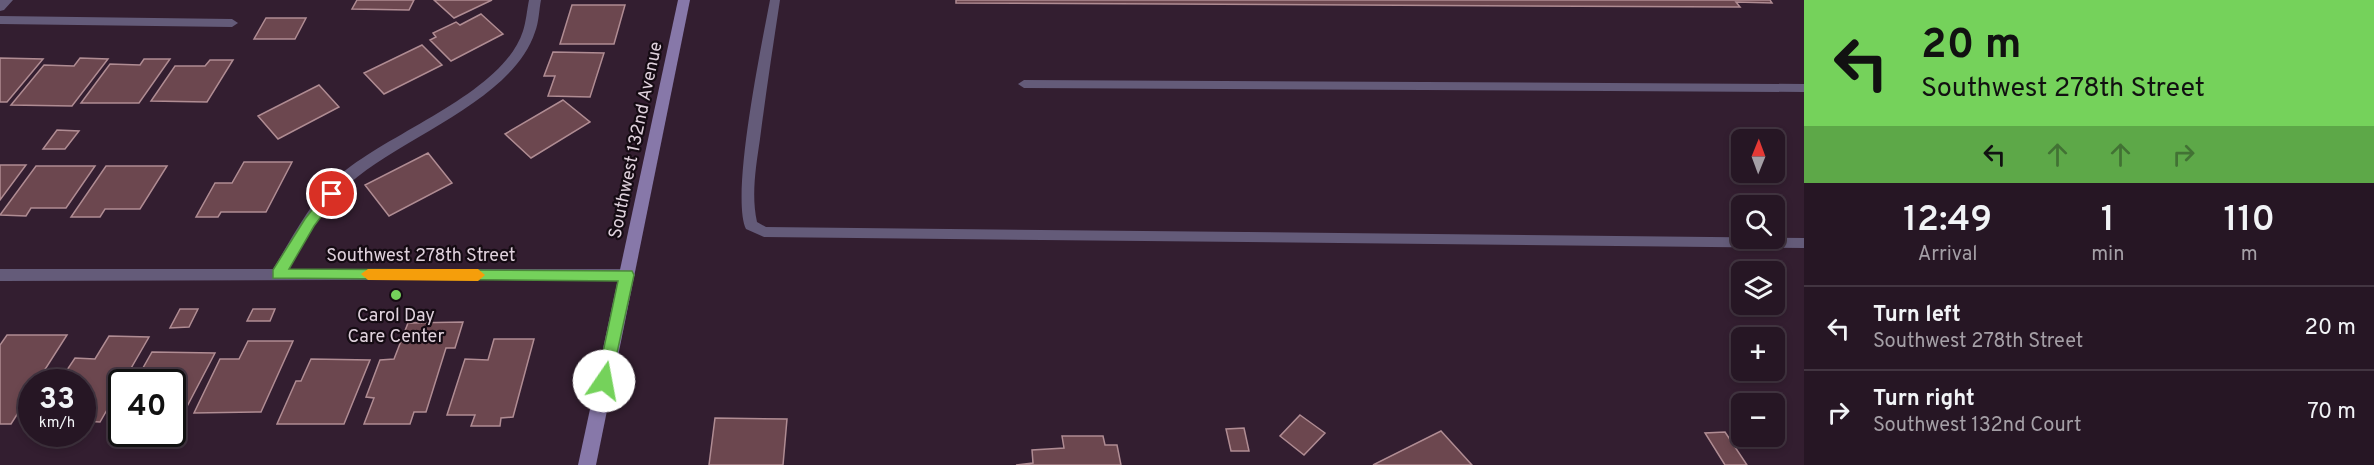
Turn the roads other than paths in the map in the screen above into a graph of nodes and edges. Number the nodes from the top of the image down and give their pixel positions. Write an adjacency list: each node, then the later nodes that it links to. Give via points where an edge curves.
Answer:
1 (7, 0): 5 (street)
2 (535, 0): 11 (street, via 534,22 524,48 502,73 480,93 387,146 343,180 310,222)
3 (684, 0): 13 (street, Southwest 132nd Avenue)
4 (775, 0): 10 (lane, via 747,212 751,225 764,232)
5 (0, 7)
6 (0, 20): 7 (street)
7 (232, 23)
8 (1024, 84): 9 (lane)
9 (1804, 88)
10 (1804, 243)
11 (278, 274): 12 (street, Southwest 278th Street); 13 (street, Southwest 278th Street)
12 (0, 275)
13 (627, 275): 14 (street, Southwest 132nd Avenue)
14 (586, 465)

